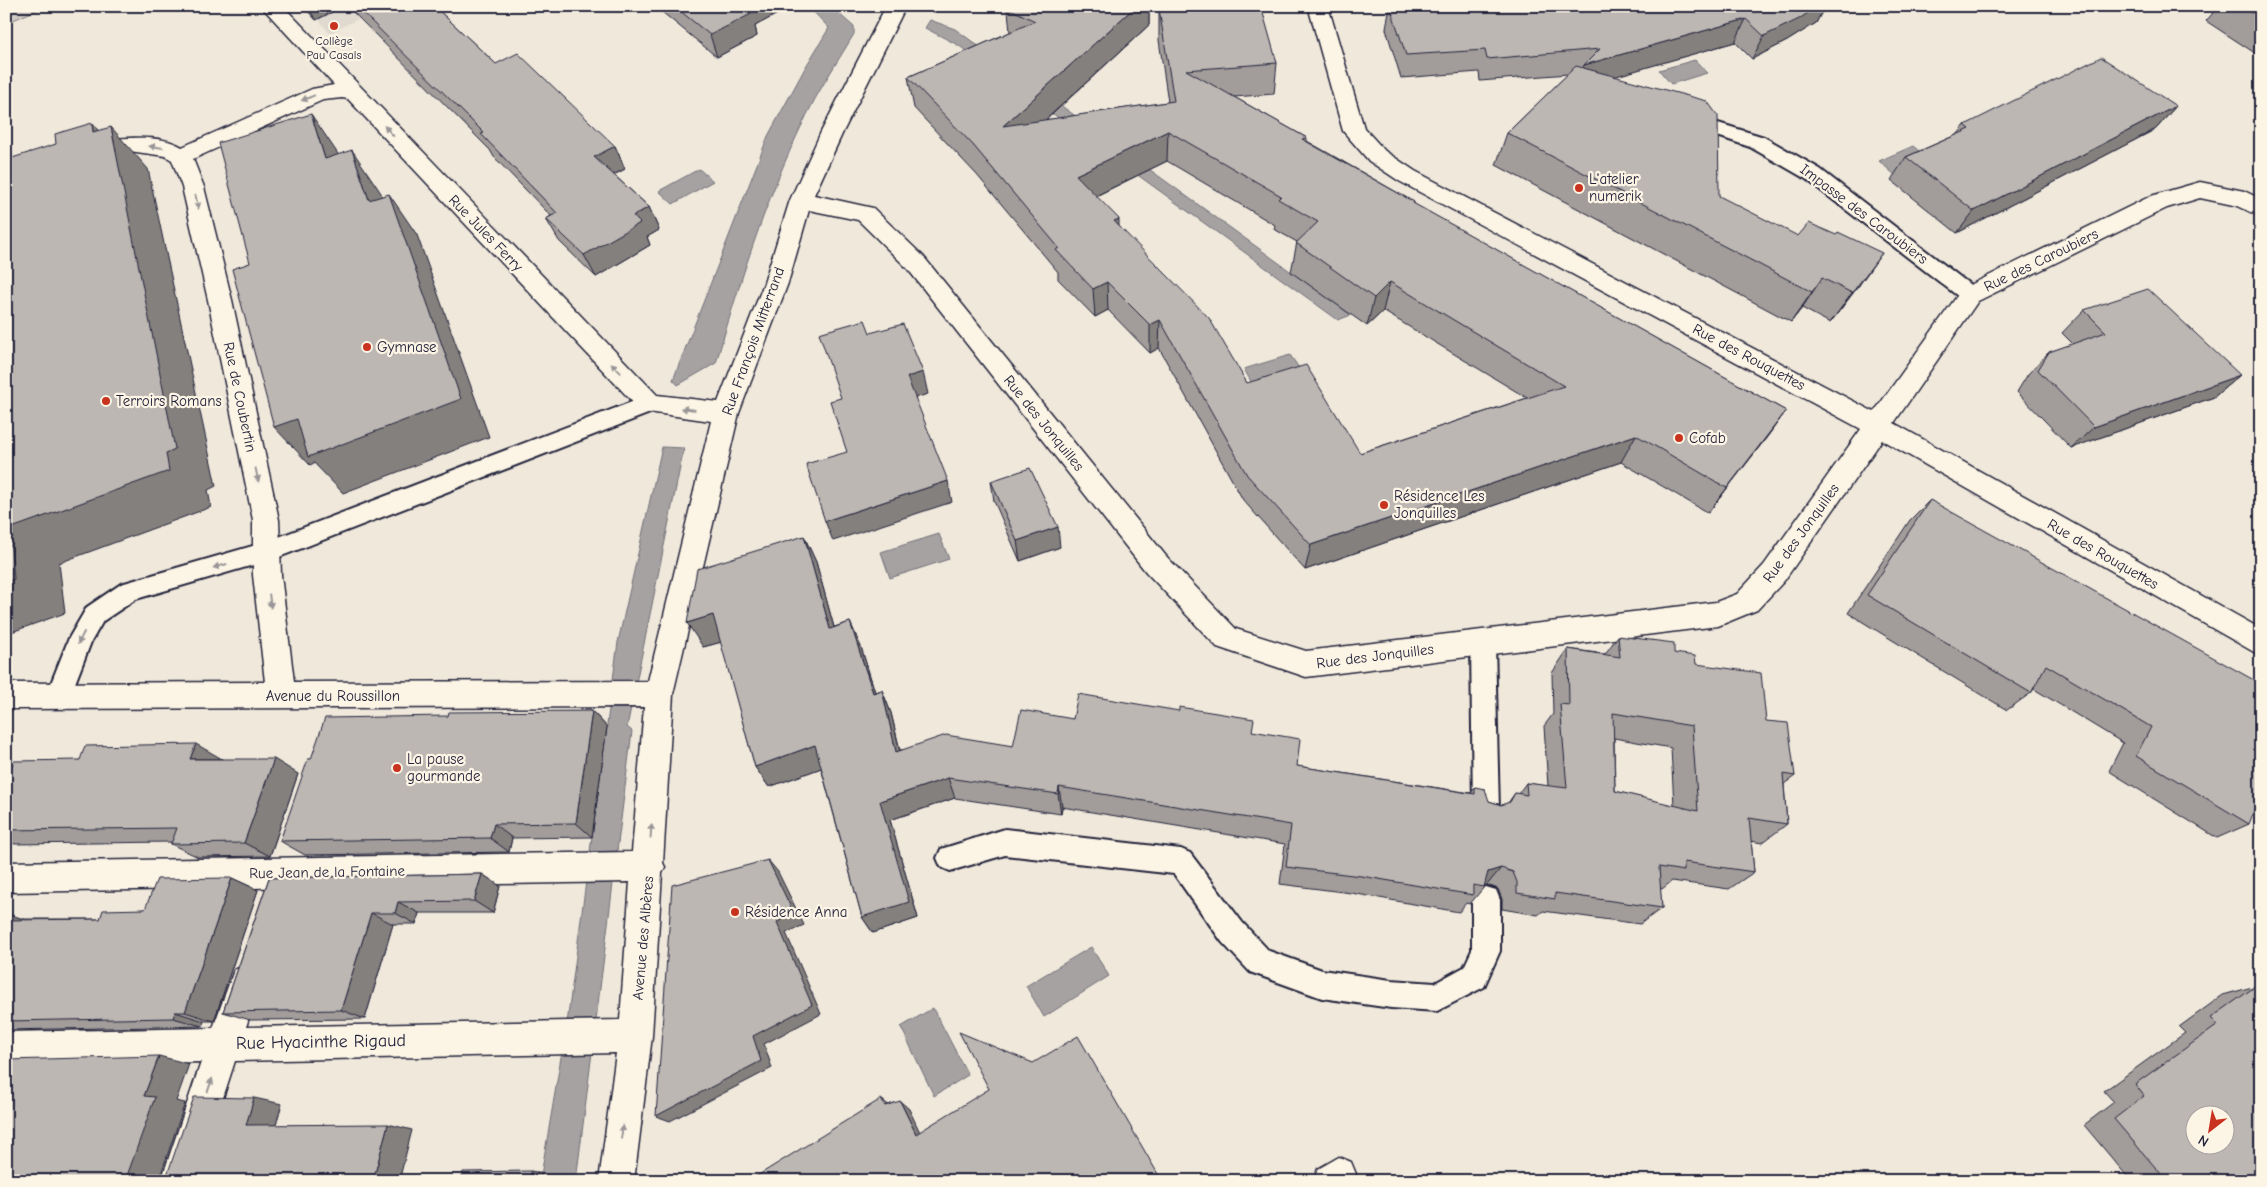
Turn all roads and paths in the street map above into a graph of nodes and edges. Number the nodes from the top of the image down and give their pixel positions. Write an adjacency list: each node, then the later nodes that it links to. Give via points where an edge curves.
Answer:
1 (271, 6): 4 (street, Rue Jules Ferry)
2 (896, 6): 8 (street, Rue François Mitterrand)
3 (1318, 6): 13 (street, Rue des Rouquettes, via 1354,131 1377,156 1407,176)
4 (355, 94): 6 (street, one-way to 6, via 342,91 319,94); 11 (street, Rue Jules Ferry, one-way to 4)
5 (1695, 122): 10 (lane, Impasse des Caroubiers, via 1757,142 1813,174)
6 (181, 156): 7 (street, one-way to 7, via 170,148 130,144); 14 (street, Rue de Coubertin, one-way to 14, via 194,187 220,300 266,520)
7 (71, 157)
8 (801, 200): 12 (street, Rue François Mitterrand, via 776,283); 15 (street, Rue des Jonquilles, via 865,214 915,262 1156,564 1227,638 1306,664)
9 (2261, 209): 10 (street, Rue des Caroubiers, via 2244,199 2200,190 2159,202)
10 (1970, 295): 13 (street, Rue des Caroubiers)
11 (650, 404): 12 (street, one-way to 11); 14 (lane)
12 (726, 413): 17 (street, Rue François Mitterrand)
13 (1878, 426): 15 (street, Rue des Jonquilles, via 1774,573 1747,602 1718,614); 16 (street, Rue des Rouquettes)
14 (266, 552): 19 (lane, one-way to 19, via 129,591 95,614 81,638); 20 (street, Rue de Coubertin, one-way to 20)
15 (1483, 643): 21 (lane)
16 (2261, 644)
17 (660, 694): 20 (street, Avenue du Roussillon, via 336,710); 23 (street, Avenue des Albères, one-way to 17)
18 (6, 696): 19 (street, Avenue du Roussillon)
19 (58, 696): 20 (street, Avenue du Roussillon)
20 (281, 696)
21 (1486, 811)
22 (950, 858): 25 (lane, via 1005,842 1181,862 1232,932 1260,962 1322,984 1428,997 1437,997 1474,977 1486,951)
23 (649, 866): 24 (street, Rue Jean de la Fontaine); 27 (street, Avenue des Albères)
24 (6, 877)
25 (1486, 900)
26 (254, 954): 28 (street)
27 (635, 1036): 28 (street, Rue Hyacinthe Rigaud); 31 (street, Avenue des Albères, one-way to 27)
28 (224, 1044): 29 (street, Rue Hyacinthe Rigaud); 30 (street, one-way to 28)
29 (6, 1049)
30 (178, 1181)
31 (616, 1181)

